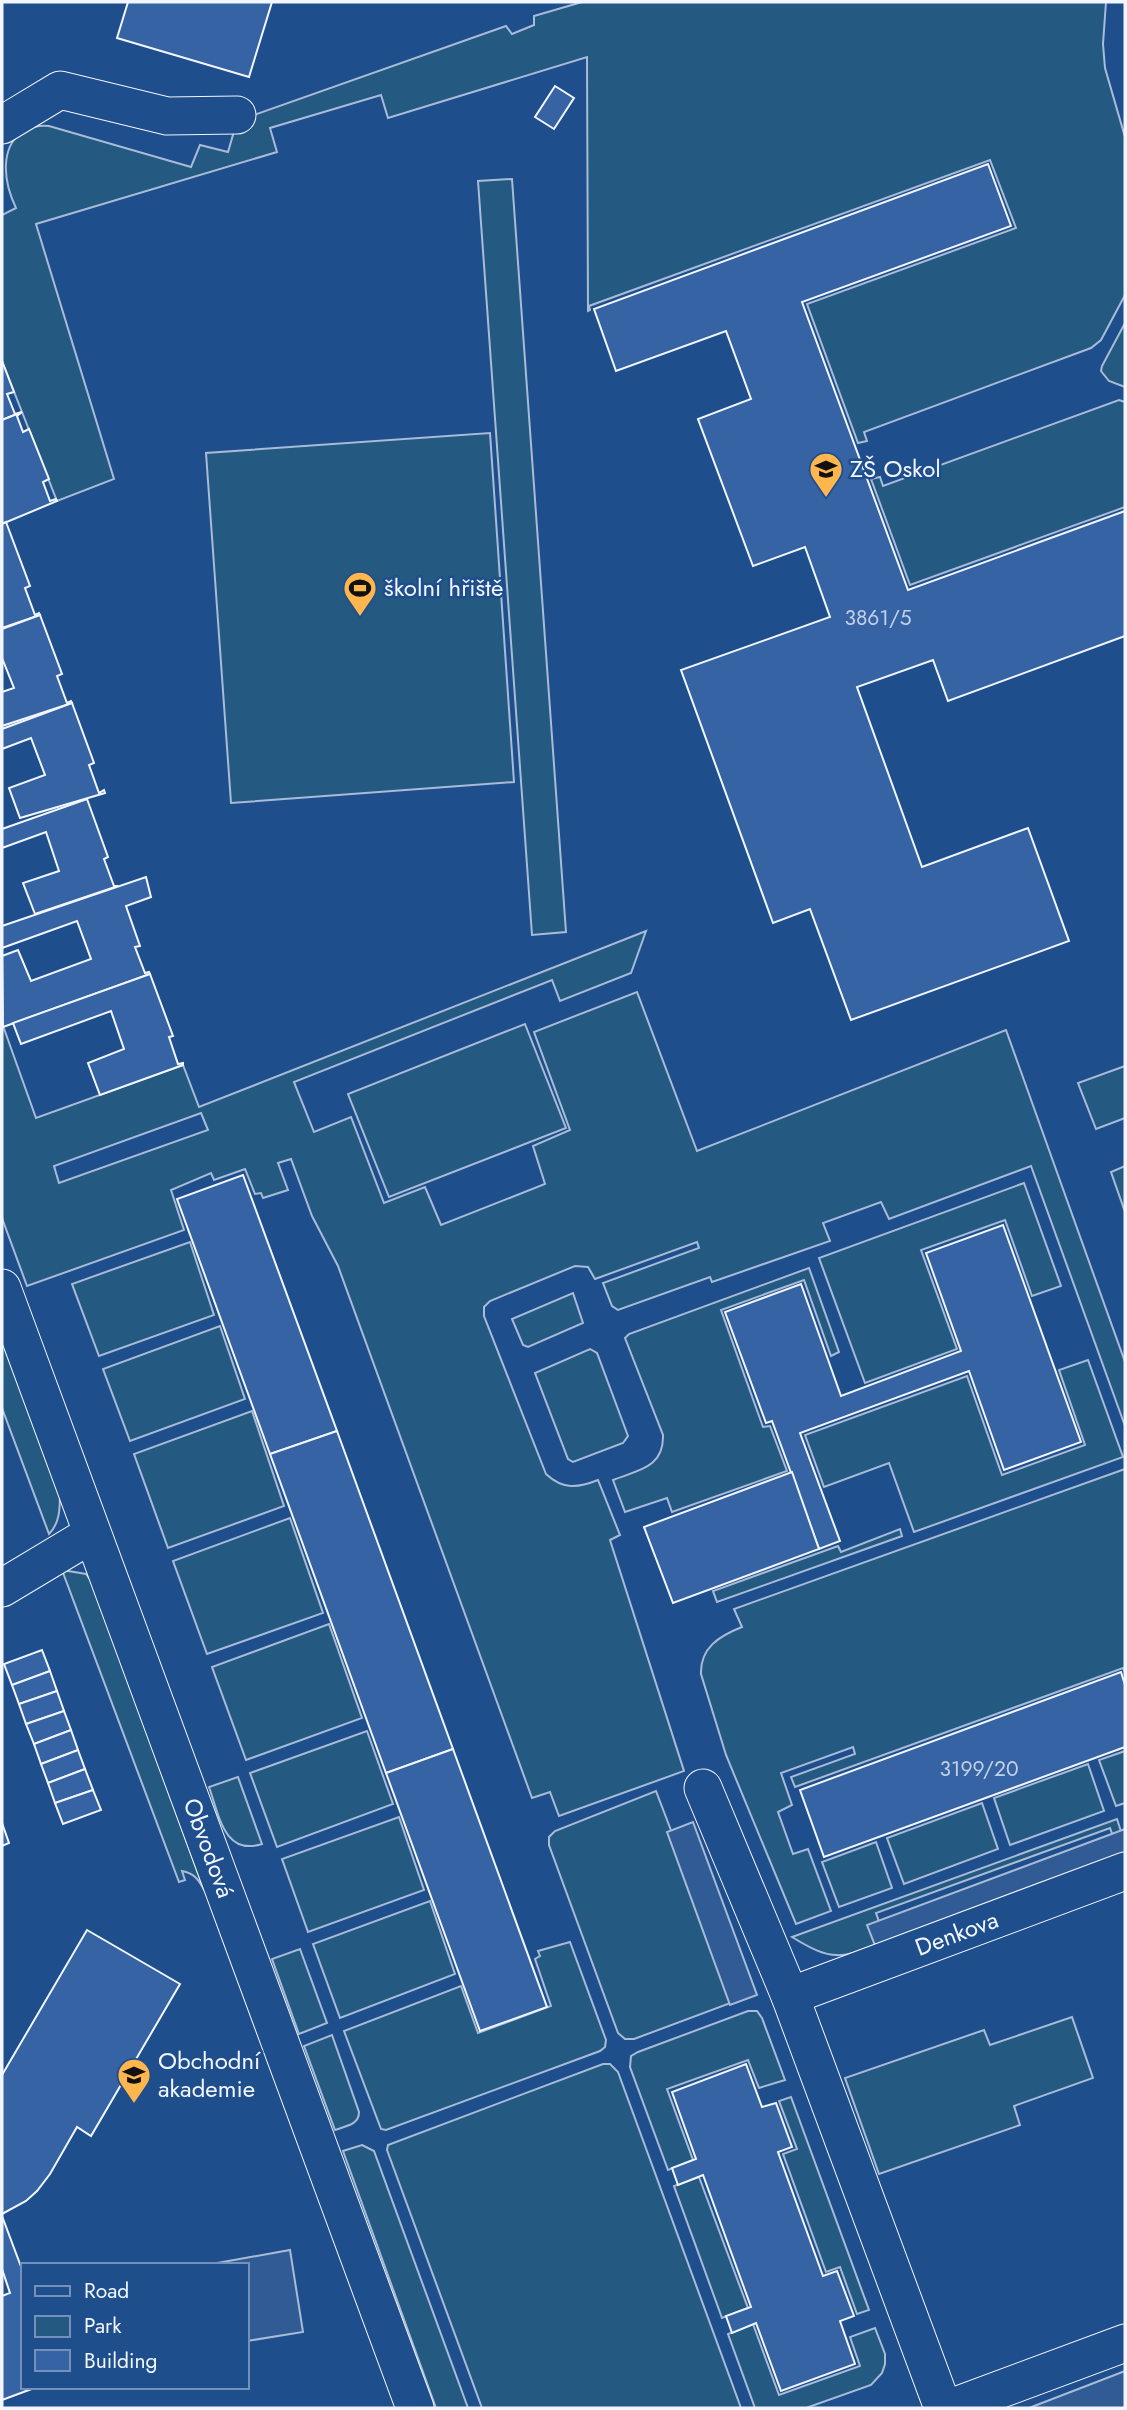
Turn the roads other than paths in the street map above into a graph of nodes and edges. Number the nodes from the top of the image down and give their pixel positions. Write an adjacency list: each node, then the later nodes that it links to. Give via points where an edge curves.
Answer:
1 (237, 115): 2 (street, via 167,116 60,90)
2 (2, 125)
3 (2, 1287): 4 (street, Obvodová)
4 (92, 1534): 5 (street); 10 (street, Obvodová)
5 (2, 1588)
6 (704, 1788): 8 (street)
7 (1125, 1871): 8 (street, Denkova)
8 (790, 1996): 11 (street)
9 (1125, 2343): 12 (street)
10 (415, 2408)
11 (943, 2408)
12 (950, 2408)

